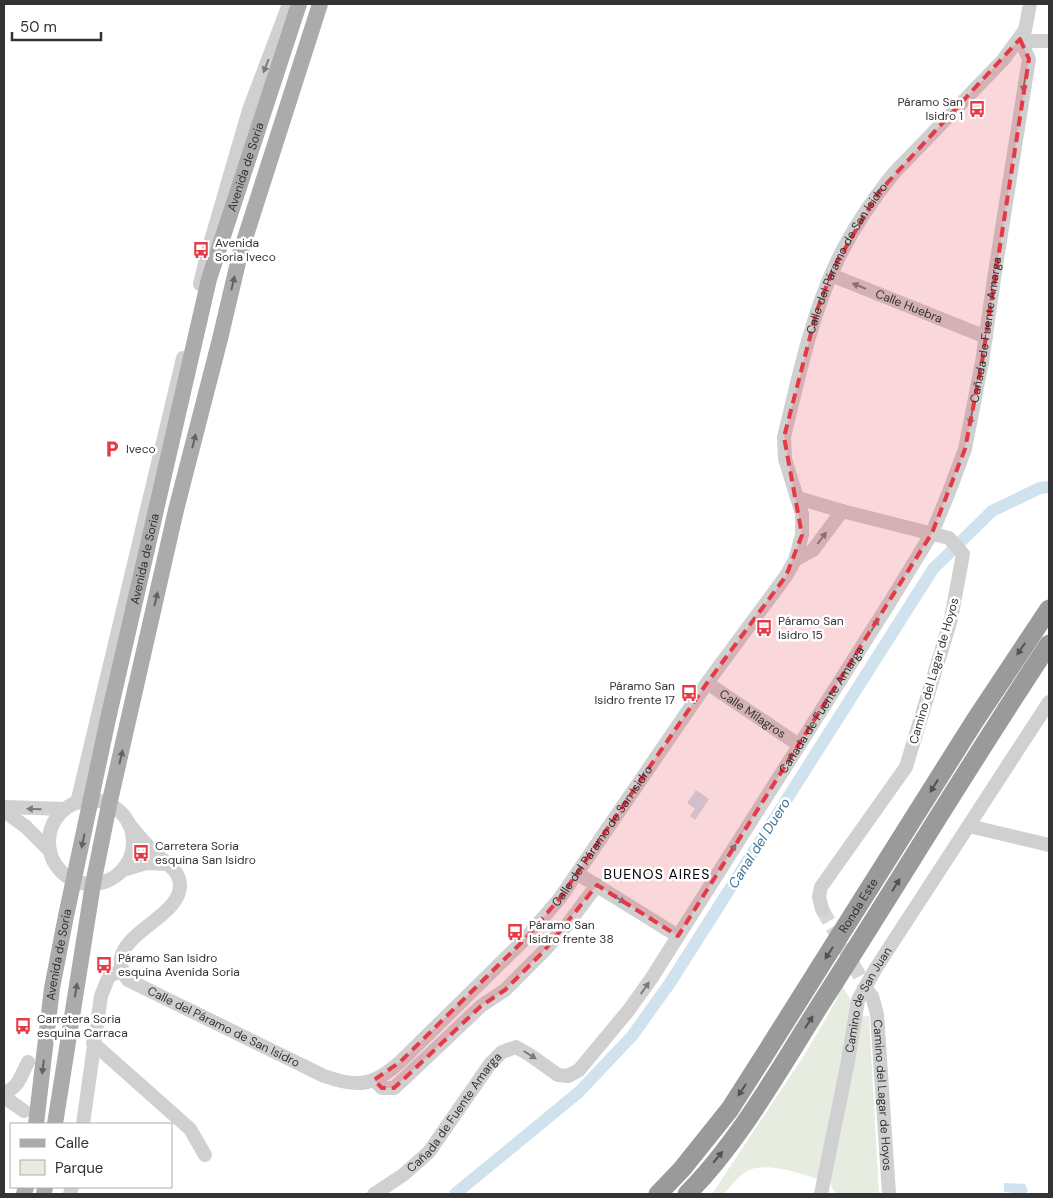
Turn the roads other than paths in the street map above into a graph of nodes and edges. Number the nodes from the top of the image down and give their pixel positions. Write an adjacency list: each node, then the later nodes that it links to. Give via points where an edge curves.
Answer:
1 (289, 4): 18 (street, Avenida de Soria, one-way to 18, via 249,110 208,251)
2 (300, 4): 18 (main road, Avenida de Soria, via 209,279)
3 (320, 4): 19 (main road, Avenida de Soria, one-way to 3, via 176,510 240,254)
4 (1030, 4): 5 (street, Calle del Páramo de San Isidro)
5 (1020, 39): 6 (street); 7 (street, Calle del Páramo de San Isidro, via 878,193 854,228); 8 (street, Cañada de Fuente Amarga, one-way to 8, via 1029,59)
6 (1049, 41)
7 (831, 275): 8 (street, Calle Huebra, one-way to 7); 9 (street, Calle del Páramo de San Isidro, via 817,310 784,437 785,458)
8 (986, 337): 11 (street, Cañada de Fuente Amarga, one-way to 11, via 965,450)
9 (798, 498): 10 (street, Camino del Lagar de Hoyos); 12 (street, Calle del Páramo de San Isidro, via 802,535)
10 (842, 511): 11 (street, Camino del Lagar de Hoyos); 12 (street, Calle del Páramo de San Isidro, one-way to 10, via 813,550)
11 (932, 533): 17 (street, Cañada de Fuente Amarga, one-way to 11); 32 (street, Camino del Lagar de Hoyos, via 949,538 963,554 951,619 906,767 821,887)
12 (796, 560): 15 (street, Calle del Páramo de San Isidro)
13 (1049, 609): 48 (highway, Ronda Este, one-way to 48, via 730,1109)
14 (1049, 644): 49 (highway, Ronda Este, one-way to 14, via 753,1110)
15 (707, 683): 17 (street, Calle Milagros); 28 (street, Calle del Páramo de San Isidro)
16 (1049, 702): 23 (street, Camino de San Juan)
17 (800, 745): 33 (street, Cañada de Fuente Amarga, one-way to 17)
18 (77, 804): 19 (street); 20 (street, one-way to 20); 25 (street, via 56,819 51,829); 29 (main road, Avenida de Soria, one-way to 29)
19 (109, 805): 22 (street); 30 (main road, Avenida de Soria)
20 (4, 807)
21 (4, 811): 25 (street)
22 (128, 823): 26 (street); 27 (street, via 133,844 130,859)
23 (969, 826): 24 (street); 46 (street, Camino de San Juan, via 858,1000)
24 (1049, 845)
25 (50, 851): 29 (street, via 56,865)
26 (168, 864): 27 (street, via 146,863); 34 (street, via 180,879 178,895 171,907 128,943)
27 (123, 870): 30 (street, via 103,883)
28 (578, 874): 31 (street); 38 (street, Calle del Páramo de San Isidro, via 525,939 400,1062)
29 (74, 881): 30 (street); 42 (main road, Avenida de Soria, one-way to 42, via 53,982)
30 (93, 884): 43 (main road, Avenida de Soria, one-way to 30)
31 (596, 885): 33 (street, one-way to 33); 38 (street, Calle del Páramo de San Isidro, via 568,925 544,951 394,1088 382,1088)
32 (822, 909)
33 (678, 936): 47 (street, Cañada de Fuente Amarga, one-way to 33, via 429,1152 490,1064 502,1052 516,1047 558,1075 568,1076 579,1070 628,1011)
34 (121, 971): 36 (street, via 109,976 100,996); 38 (street, Calle del Páramo de San Isidro, via 128,980 324,1076 341,1082 367,1083)
35 (872, 996): 50 (street, Camino del Lagar de Hoyos, via 877,1014)
36 (93, 1043): 44 (street); 45 (street, via 190,1129)
37 (28, 1062): 39 (street, via 15,1087)
38 (374, 1080)
39 (4, 1092)
40 (4, 1097): 41 (street)
41 (24, 1111)
42 (36, 1123)
43 (55, 1123)
44 (82, 1123)
45 (205, 1155)
46 (825, 1191)
47 (374, 1194)
48 (658, 1194)
49 (687, 1194)
50 (889, 1194)

